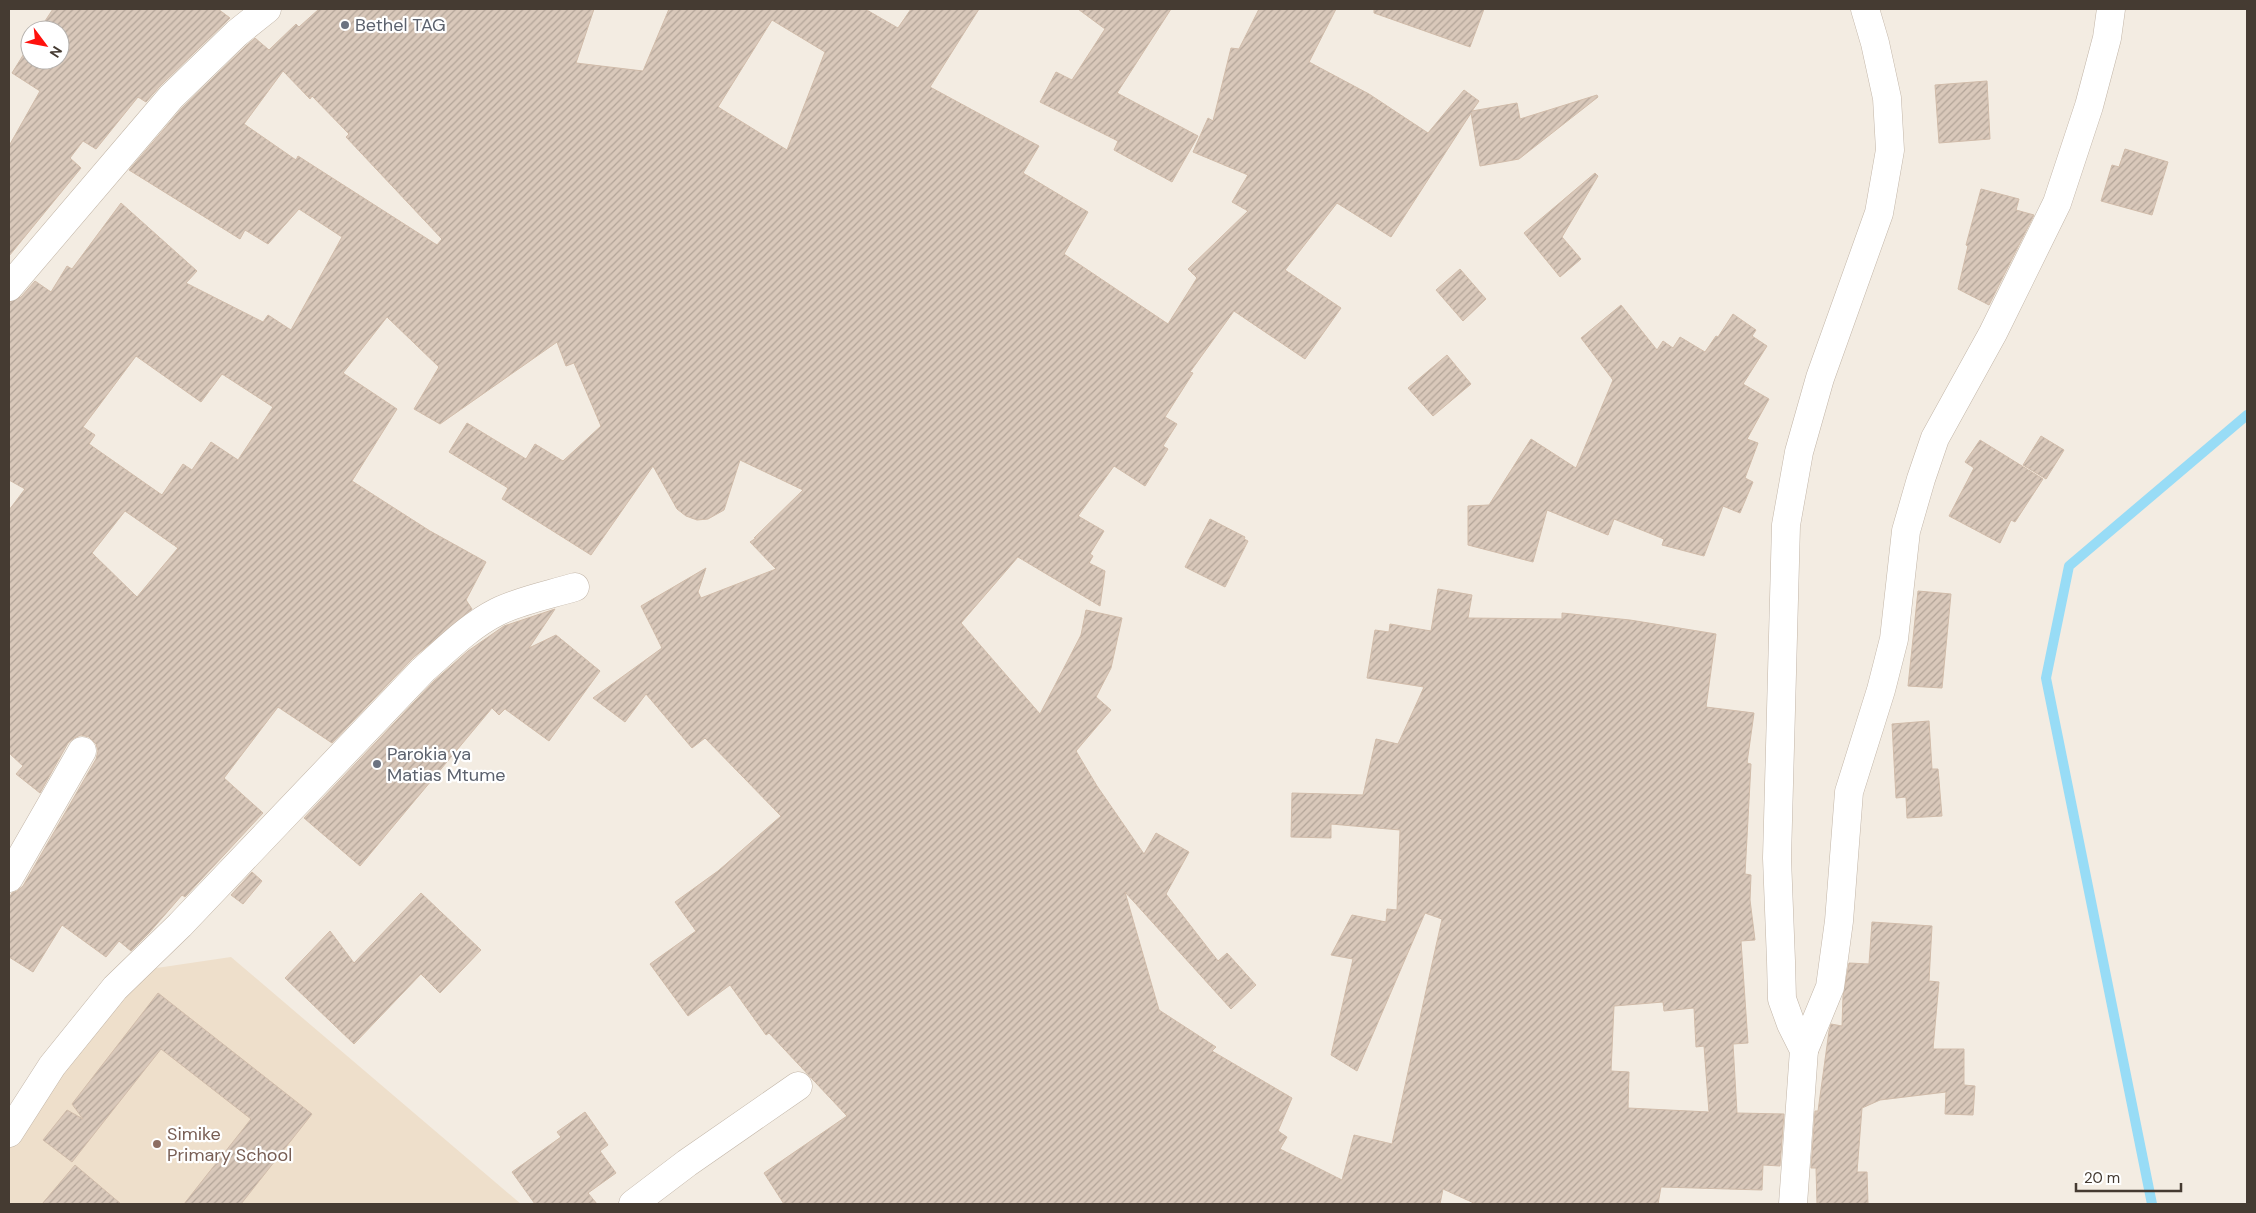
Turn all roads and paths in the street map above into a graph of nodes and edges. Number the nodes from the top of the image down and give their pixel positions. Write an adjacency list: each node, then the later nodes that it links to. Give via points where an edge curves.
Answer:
1 (267, 9): 4 (street, via 236,33 171,97)
2 (1864, 9): 8 (street, via 1887,98 1890,150 1879,213 1820,378 1801,442 1786,525 1777,858 1782,999)
3 (2112, 9): 8 (street, via 2089,106 2057,203 1936,438 1921,479 1906,531 1894,639 1850,792 1830,987)
4 (9, 288)
5 (575, 587): 10 (street, via 496,613 467,632 423,670 180,925 115,988 52,1066)
6 (82, 751): 7 (street)
7 (9, 878)
8 (1804, 1050): 12 (street)
9 (798, 1086): 11 (street)
10 (9, 1133)
11 (633, 1204)
12 (1793, 1204)

